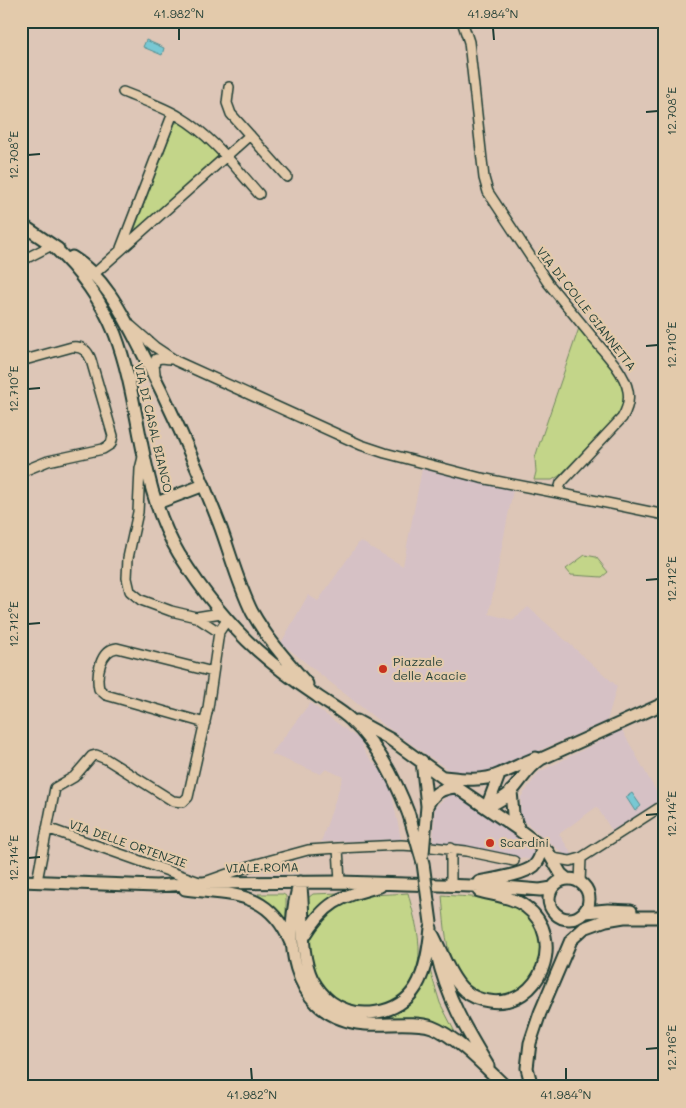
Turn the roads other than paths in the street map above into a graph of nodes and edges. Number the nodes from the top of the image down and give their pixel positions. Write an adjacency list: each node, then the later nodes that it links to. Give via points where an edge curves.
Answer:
1 (462, 21): 21 (street, VIA DI COLLE GIANNETTA, via 469,42 488,192 541,274 616,366 629,391 622,418 561,483)
2 (229, 87): 5 (street, via 229,110)
3 (123, 92): 4 (street)
4 (173, 113): 6 (street, via 201,132); 11 (street)
5 (250, 135): 6 (street); 7 (street)
6 (226, 156): 8 (street); 11 (street)
7 (286, 177)
8 (259, 194)
9 (21, 224): 10 (main road, VIA DI CASAL BIANCO)
10 (52, 245): 12 (street); 13 (main road, VIA DI CASAL BIANCO); 18 (main road, VIA DI CASAL BIANCO, via 82,276 110,322 127,374)
11 (121, 250): 13 (street)
12 (21, 261)
13 (94, 274): 14 (main road, VIA DI CASAL BIANCO)
14 (127, 323): 16 (street); 17 (main road, VIA DI CASAL BIANCO)
15 (21, 361): 19 (street, via 72,347 85,350 91,360 113,436 111,444 103,449 48,461)
16 (176, 361): 17 (street, via 156,359); 21 (street, via 385,453 481,478)
17 (156, 381): 20 (main road, VIA DI CASAL BIANCO)
18 (143, 457): 22 (main road, VIA DI CASAL BIANCO); 24 (street, via 126,572 129,588 137,598 156,606)
19 (21, 472)
20 (204, 485): 22 (main road); 28 (main road, VIA DI CASAL BIANCO, via 253,612 271,642)
21 (558, 493): 23 (street)
22 (157, 502): 25 (main road, VIA DI CASAL BIANCO, via 175,547)
23 (665, 515)
24 (196, 616): 25 (street); 26 (street)
25 (224, 616): 26 (street); 28 (main road, VIA DI CASAL BIANCO, via 258,651)
26 (219, 632): 27 (street)
27 (213, 672): 31 (street); 31 (street, via 117,648 105,655 97,678 98,689 106,695)
28 (318, 697): 30 (main road, VIA DI CASAL BIANCO)
29 (665, 702): 32 (main road)
30 (345, 714): 33 (main road, via 390,739); 49 (main road, VIA DI CASAL BIANCO, bridge, via 384,760 409,815)
31 (205, 723): 41 (street, via 189,794 184,801 173,801 94,755 74,777 55,788)
32 (552, 754): 34 (main road, via 518,764); 37 (main road, via 528,769)
33 (422, 762): 35 (main road); 39 (main road)
34 (498, 775): 35 (main road, via 473,779); 40 (main road)
35 (444, 777): 36 (main road)
36 (456, 787): 39 (main road, via 441,790); 40 (main road)
37 (512, 792): 40 (main road); 42 (main road)
38 (665, 804): 47 (street)
39 (427, 806): 49 (main road, bridge)
40 (487, 807): 42 (main road)
41 (47, 828): 52 (street); 56 (street, VIA DELLE ORTENZIE)
42 (519, 830): 45 (main road)
43 (338, 848): 44 (street); 54 (street); 56 (street, via 308,850)
44 (450, 848): 48 (street); 59 (street)
45 (542, 848): 46 (main road); 59 (main road, via 540,858 526,871); 61 (main road, via 550,864)
46 (552, 858): 47 (street, via 570,861); 50 (main road)
47 (581, 858): 55 (street)
48 (514, 861)
49 (423, 863): 66 (main road, bridge)
50 (567, 879): 55 (main road); 61 (main road)
51 (21, 881): 52 (main road, VIALE ROMA)
52 (37, 881): 58 (main road, VIALE ROMA)
53 (300, 882): 54 (main road, VIALE ROMA); 56 (main road, VIALE ROMA); 68 (main road); 69 (main road, via 295,901)
54 (340, 882): 57 (main road, VIALE ROMA)
55 (580, 882): 62 (main road)
56 (202, 883): 58 (main road, VIALE ROMA)
57 (391, 883): 59 (main road, VIALE ROMA); 68 (main road, via 331,904 318,914)
58 (156, 886): 69 (main road, via 230,894 253,900 268,908 277,918)
59 (454, 886): 60 (main road, VIALE ROMA); 67 (main road, via 516,901 533,913 546,939 546,958 540,976 528,991 513,999 499,1002 479,999 459,984)
60 (504, 887): 61 (main road, VIALE ROMA); 63 (main road, VIALE ROMA, via 539,898)
61 (553, 888): 63 (main road)
62 (589, 898): 64 (main road); 65 (main road)
63 (550, 905): 64 (main road, via 556,914 566,919 576,918)
64 (585, 912): 65 (main road, via 615,910)
65 (664, 917): 72 (main road, via 606,920 584,928 571,940 530,1043 527,1068)
66 (431, 923): 67 (main road); 68 (main road, via 426,959 416,987 398,1004 373,1012 346,1010 324,996 307,966)
67 (433, 934): 70 (main road, via 449,995)
68 (304, 937)
69 (293, 946): 70 (main road, via 304,989 329,1014 356,1023 432,1027 454,1041)
70 (493, 1075): 71 (main road)
71 (506, 1087)
72 (532, 1087)

